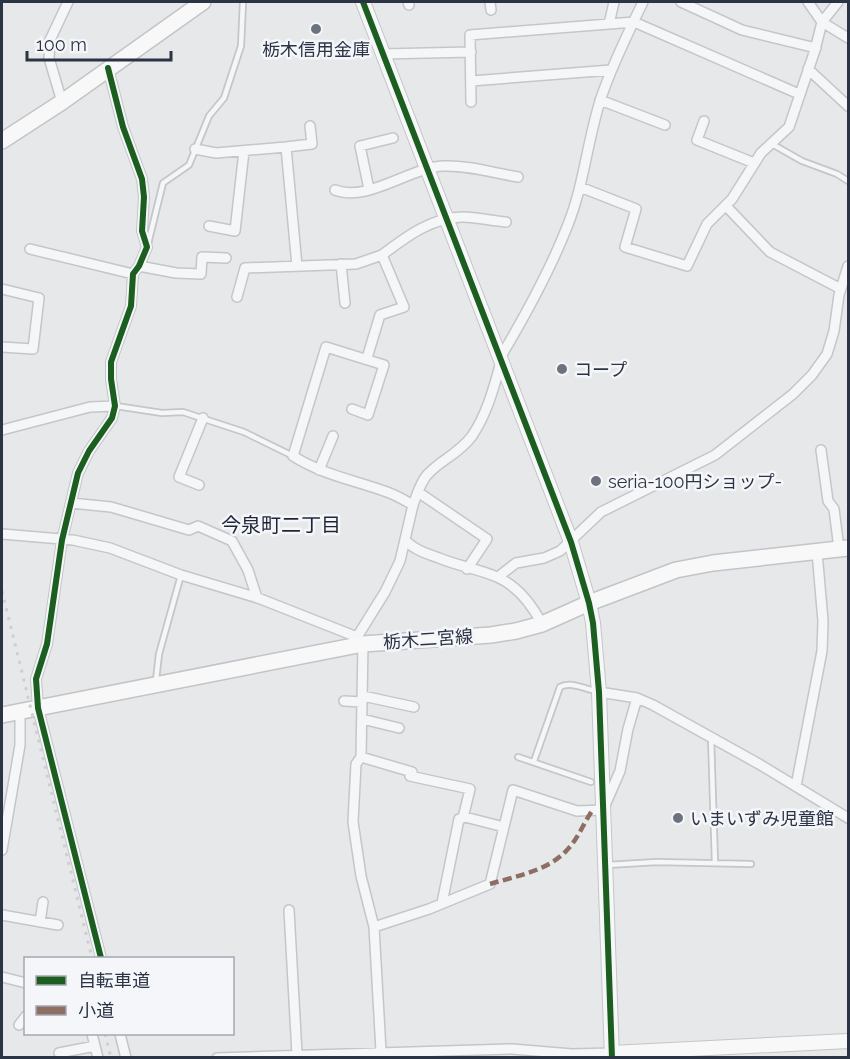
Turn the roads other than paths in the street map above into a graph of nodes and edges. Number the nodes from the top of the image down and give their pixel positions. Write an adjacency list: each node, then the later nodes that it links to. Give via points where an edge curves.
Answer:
1 (68, 2): 23 (street, via 50,40 49,58)
2 (203, 2): 17 (main road)
3 (243, 2): 33 (lane, via 238,56 224,98 209,116)
4 (363, 2): 16 (street)
5 (614, 2): 12 (street)
6 (643, 2): 10 (street)
7 (681, 2): 14 (street, via 742,30)
8 (808, 2): 11 (street)
9 (838, 2): 11 (street)
10 (634, 22): 12 (street); 19 (street); 21 (street)
11 (822, 22): 13 (street); 14 (street)
12 (609, 24): 15 (street, via 470,34)
13 (849, 38)
14 (816, 48): 18 (street)
15 (471, 52): 16 (street); 20 (street)
16 (382, 54): 36 (street)
17 (108, 68): 23 (main road); 46 (street, via 142,179 142,231)
18 (808, 69): 21 (street); 25 (street)
19 (611, 70): 20 (street); 22 (street)
20 (471, 81): 24 (street)
21 (800, 94): 31 (street, via 789,127)
22 (600, 100): 27 (street); 39 (street)
23 (62, 102): 30 (main road)
24 (471, 102)
25 (849, 106)
26 (704, 121): 35 (street, via 697,140)
27 (665, 125)
28 (310, 126): 32 (street, via 312,144)
29 (393, 138): 40 (street, via 360,146)
30 (2, 141)
31 (772, 144): 35 (street); 38 (lane)
32 (286, 147): 34 (street); 51 (street)
33 (195, 149): 34 (street, via 216,153); 46 (lane, via 189,165 163,183)
34 (244, 151): 45 (street, via 235,231)
35 (754, 164): 42 (street)
36 (428, 169): 37 (street, via 443,166); 40 (street); 43 (street)
37 (518, 177)
38 (849, 181)
39 (580, 187): 42 (street, via 636,209 626,247 687,266 707,224); 60 (street, via 568,226 536,296)
40 (369, 189): 41 (street, via 343,194)
41 (335, 190)
42 (726, 206): 55 (street, via 770,252)
43 (447, 219): 44 (street); 48 (street, via 414,231); 60 (street)
44 (506, 222)
45 (208, 226)
46 (147, 247): 53 (street)
47 (30, 249): 53 (street)
48 (382, 255): 50 (street, via 356,264); 59 (street, via 404,307 380,315)
49 (226, 258): 53 (street, via 202,256 201,274)
50 (341, 264): 51 (street); 57 (street)
51 (297, 266): 56 (street, via 245,268)
52 (849, 266): 55 (street)
53 (136, 270): 61 (street, via 131,306 111,362)
54 (2, 289): 58 (street, via 39,298 33,349)
55 (841, 289): 76 (street, via 827,354 793,394 715,455 601,512)
56 (237, 297)
57 (345, 303)
58 (2, 347)
59 (367, 358): 62 (street, via 384,365 368,415); 67 (street, via 326,347)
60 (500, 360): 70 (street, via 482,419 471,437 457,453 431,470); 76 (street)
61 (115, 406): 63 (lane, via 183,412); 64 (street, via 90,407); 71 (street, via 112,418 78,473)
62 (352, 410)
63 (203, 418): 67 (lane, via 244,432); 69 (street, via 179,477)
64 (2, 430)
65 (333, 436): 68 (street)
66 (821, 450): 77 (street, via 828,501 834,509)
67 (292, 456): 68 (street)
68 (319, 470): 72 (street, via 389,492)
69 (199, 485)
70 (418, 492): 72 (street); 79 (street, via 487,539)
71 (71, 503): 74 (street); 82 (street, via 111,507 189,530 198,526 232,541 248,570)
72 (413, 505): 75 (street)
73 (2, 534): 74 (street)
74 (62, 540): 80 (street, via 110,548); 92 (street, via 47,644 36,680)
75 (406, 541): 79 (street); 85 (street, via 386,592)
76 (571, 542): 81 (street, via 550,556 516,563); 83 (street)
77 (844, 549): 78 (main road, 栃木二宮線)
78 (817, 552): 83 (main road, 栃木二宮線, via 676,570); 102 (street, via 822,651)
79 (467, 569): 81 (street)
80 (181, 575): 82 (street); 86 (lane, via 159,654)
81 (498, 577): 84 (street, via 526,598)
82 (257, 598): 85 (street)
83 (589, 603): 84 (main road, 栃木二宮線); 87 (street)
84 (542, 624): 85 (main road, 栃木二宮線, via 491,635)
85 (360, 640): 86 (main road, 栃木二宮線); 89 (street)
86 (156, 684): 92 (main road, 栃木二宮線)
87 (599, 692): 88 (street); 100 (lane, via 569,684 560,687); 103 (street)
88 (637, 698): 97 (street); 103 (street, via 620,771)
89 (362, 699): 90 (street); 91 (street); 95 (street)
90 (344, 701)
91 (414, 707)
92 (38, 708): 93 (main road, 栃木二宮線); 118 (street)
93 (20, 711): 94 (main road, 栃木二宮線); 107 (street, via 20,745)
94 (2, 715)
95 (362, 719): 96 (street); 98 (street)
96 (399, 728)
97 (711, 737): 102 (street); 108 (lane)
98 (361, 757): 104 (street, via 412,772 410,776 470,789); 117 (street, via 356,764 353,822)
99 (518, 757): 100 (lane)
100 (534, 761): 101 (lane)
101 (591, 782)
102 (796, 786): 105 (street)
103 (603, 810): 106 (street, via 577,811 513,790); 110 (street)
104 (463, 818): 106 (street); 112 (street, via 459,819 454,838)
105 (849, 818)
106 (504, 827): 112 (street, via 490,884)
107 (2, 849)
108 (715, 863): 109 (lane); 110 (lane)
109 (751, 864)
110 (605, 865): 131 (street)
111 (43, 902): 115 (street)
112 (442, 903): 117 (street)
113 (289, 910): 129 (street)
114 (2, 915): 115 (street)
115 (40, 922): 116 (street)
116 (58, 925)
117 (374, 927): 127 (street)
118 (101, 957)
119 (2, 977): 120 (street)
120 (24, 982)
121 (24, 1019): 122 (street)
122 (19, 1025)
123 (92, 1035): 126 (street)
124 (120, 1035): 133 (street)
125 (849, 1041): 131 (street)
126 (95, 1046): 128 (street); 132 (street)
127 (381, 1051): 130 (street); 131 (street, via 512,1048)
128 (59, 1053)
129 (297, 1054): 130 (street); 134 (street)
130 (337, 1055)
131 (612, 1055)
132 (98, 1058)
133 (126, 1058)
134 (217, 1058)

